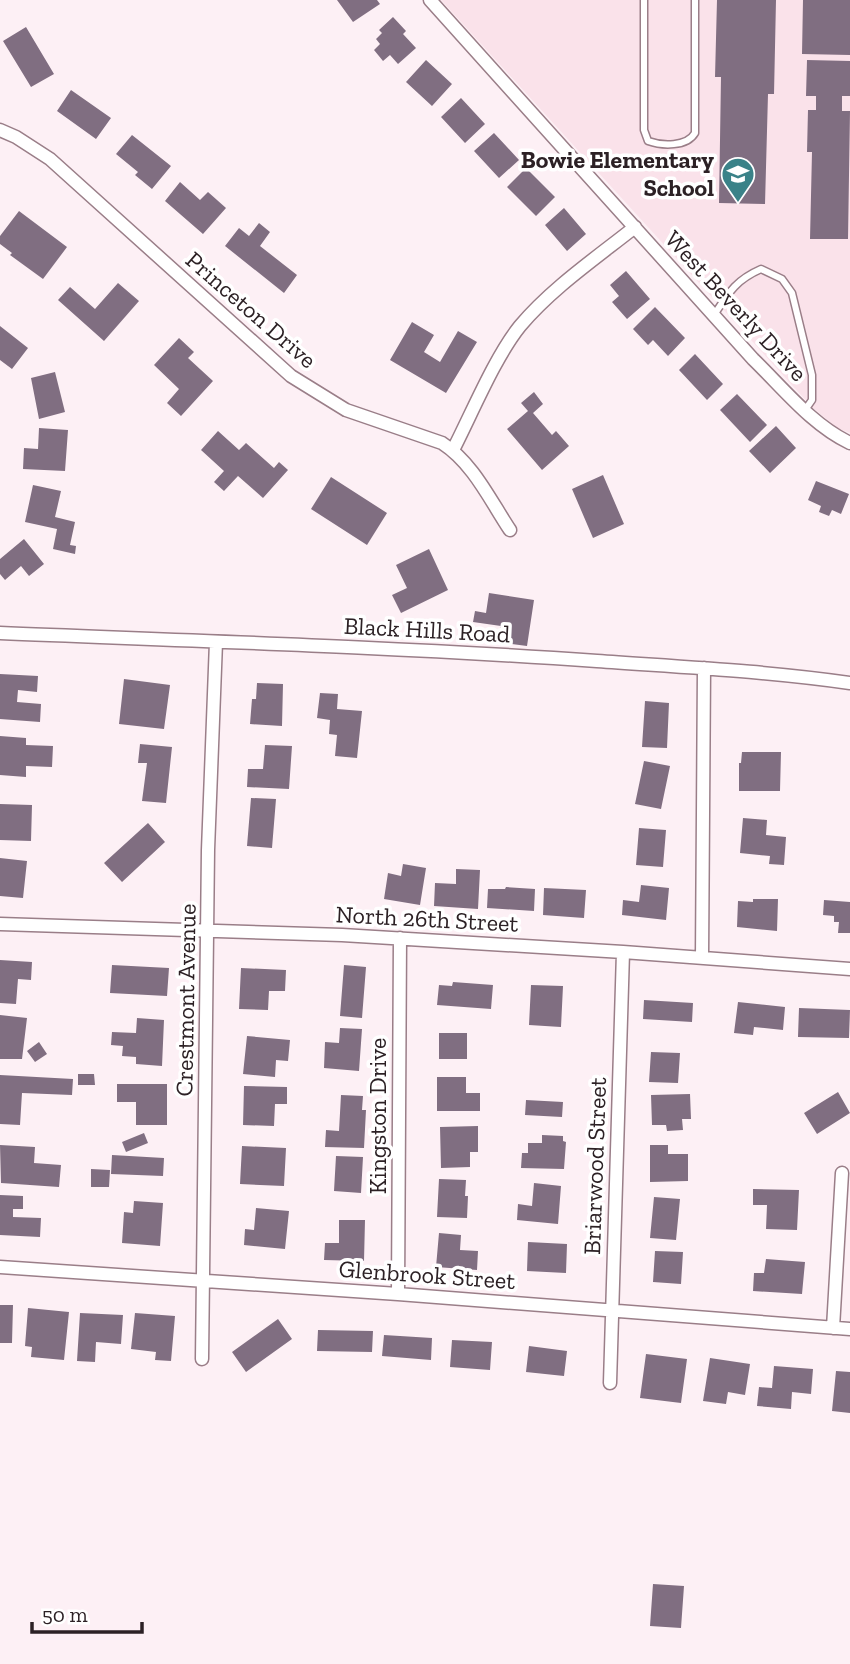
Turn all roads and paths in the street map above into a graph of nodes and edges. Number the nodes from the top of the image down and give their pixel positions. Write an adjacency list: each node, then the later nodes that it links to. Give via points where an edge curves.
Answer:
1 (430, 0): 5 (street, West Beverly Drive)
2 (644, 0): 3 (lane, via 644,130 654,144 683,144 695,133)
3 (695, 0)
4 (0, 130): 9 (street, Princeton Drive, via 50,159 292,376 346,410)
5 (635, 227): 6 (street, West Beverly Drive); 9 (street, via 545,300 519,328)
6 (714, 315): 7 (street, West Beverly Drive); 7 (lane, via 744,276 761,269 782,279 792,293 812,375 812,400)
7 (804, 410): 8 (street, West Beverly Drive)
8 (850, 443)
9 (453, 450): 10 (street, Princeton Drive)
10 (510, 530)
11 (0, 632): 12 (street, Black Hills Road)
12 (216, 642): 13 (street, Black Hills Road, via 449,650); 16 (street, Crestmont Avenue)
13 (704, 668): 14 (street, Black Hills Road); 19 (street)
14 (850, 683)
15 (0, 924): 16 (street, North 26th Street)
16 (208, 931): 17 (street, North 26th Street); 23 (street, Crestmont Avenue)
17 (400, 938): 18 (street, North 26th Street); 24 (street, Kingston Drive)
18 (623, 951): 19 (street, North 26th Street); 25 (street, Briarwood Street)
19 (702, 958): 20 (street, North 26th Street)
20 (850, 969)
21 (842, 1173): 26 (street)
22 (0, 1267): 23 (street, Glenbrook Street)
23 (203, 1280): 24 (street, Glenbrook Street); 28 (street, Crestmont Avenue)
24 (398, 1294): 25 (street, Glenbrook Street)
25 (612, 1310): 26 (street, Glenbrook Street); 29 (street, Briarwood Street)
26 (832, 1328): 27 (street, Glenbrook Street)
27 (850, 1329)
28 (202, 1359)
29 (610, 1383)

